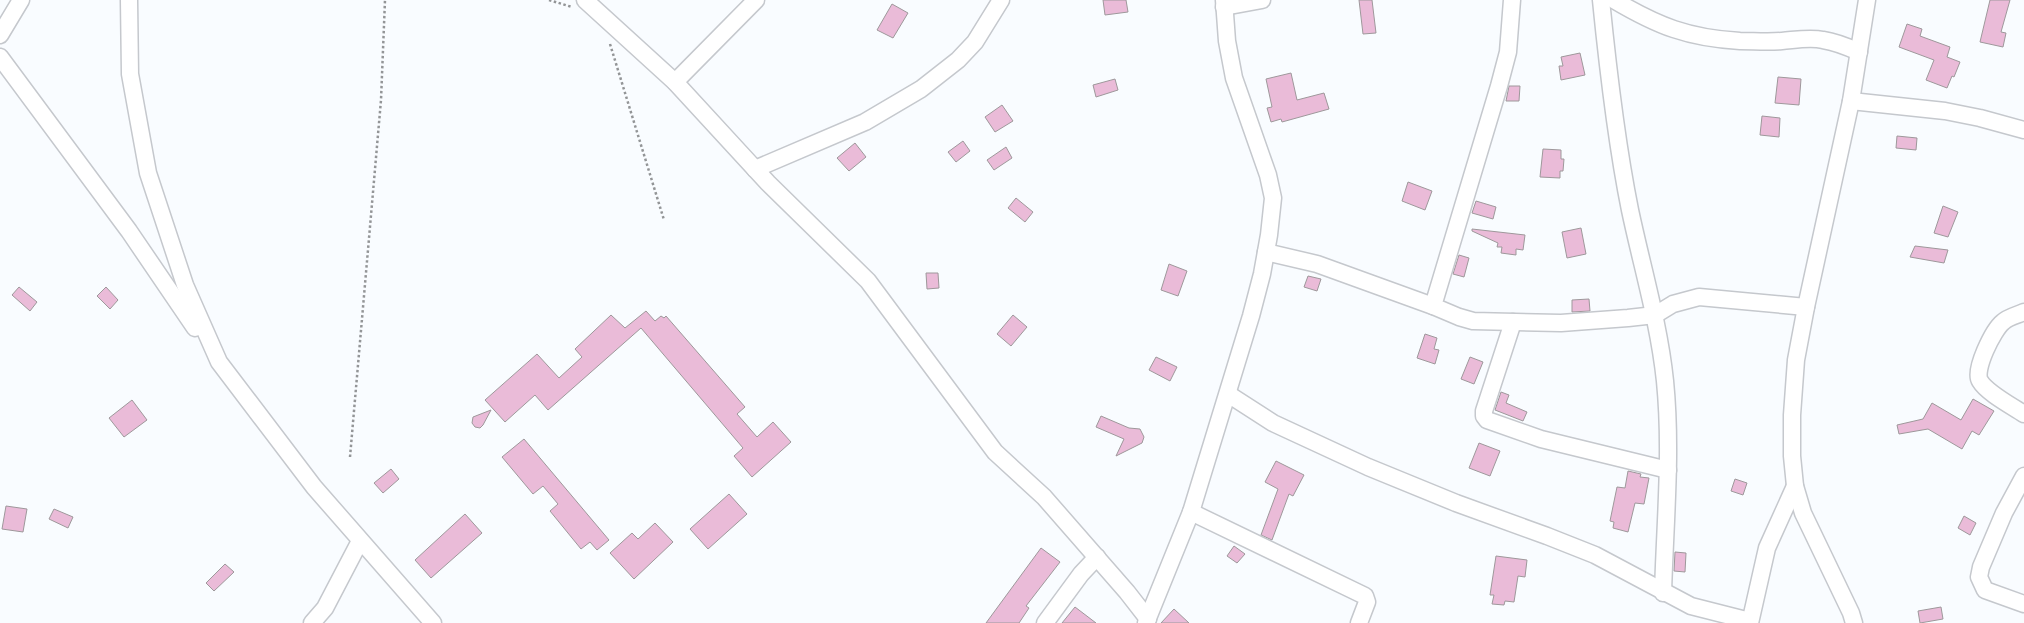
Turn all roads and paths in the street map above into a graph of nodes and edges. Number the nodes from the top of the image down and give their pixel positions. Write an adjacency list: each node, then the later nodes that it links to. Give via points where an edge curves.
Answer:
1 (21, 0): 13 (street)
2 (129, 0): 28 (street, via 130,74 148,173 185,285)
3 (385, 0): 31 (path, via 381,100)
4 (585, 0): 17 (street)
5 (756, 0): 17 (street)
6 (1001, 0): 20 (street, via 975,42 921,89 865,122)
7 (1262, 0): 12 (street)
8 (1512, 0): 23 (street, via 1508,52)
9 (1601, 0): 26 (street, via 1619,150)
10 (1614, 0): 15 (street, via 1643,17 1685,33 1739,41 1821,39)
11 (1867, 0): 15 (street)
12 (1224, 3): 22 (street, via 1234,78 1268,175 1272,198)
13 (0, 34)
14 (609, 43): 21 (path)
15 (1859, 52): 18 (street)
16 (0, 57): 28 (street, via 129,231)
17 (675, 82): 20 (street)
18 (1851, 101): 19 (street, via 1972,116); 24 (street)
19 (2024, 130)
20 (755, 169): 37 (street, via 868,281 995,452 1044,497)
21 (664, 220)
22 (1266, 252): 23 (street, via 1318,264); 29 (street)
23 (1433, 306): 27 (street, via 1473,321)
24 (1806, 308): 26 (street, via 1699,297 1673,304); 34 (street, via 1796,360 1792,456)
25 (2024, 312): 30 (street, via 2003,321 1992,336 1977,371 1978,380 1984,386)
26 (1655, 315): 27 (street, via 1561,323); 32 (street, via 1668,408)
27 (1512, 322): 32 (street, via 1484,411 1487,420 1541,439)
28 (219, 362): 36 (street, via 308,480)
29 (1228, 394): 35 (street); 38 (street, via 1322,447 1456,503 1595,555)
30 (2024, 414)
31 (350, 457)
32 (1668, 470): 38 (street)
33 (2024, 476): 39 (street, via 2004,514 1979,577 1985,590)
34 (1795, 486): 41 (street, via 1767,548); 46 (street, via 1803,513)
35 (1191, 512): 40 (street); 45 (street, via 1365,596 1367,602)
36 (360, 541): 42 (street, via 325,608); 43 (street)
37 (1097, 557): 40 (street); 44 (street)
38 (1664, 593): 41 (street, via 1691,606)
39 (2024, 604)
40 (1147, 621)
41 (1750, 622)
42 (312, 623)
43 (433, 623)
44 (1045, 623)
45 (1359, 623)
46 (1854, 623)

